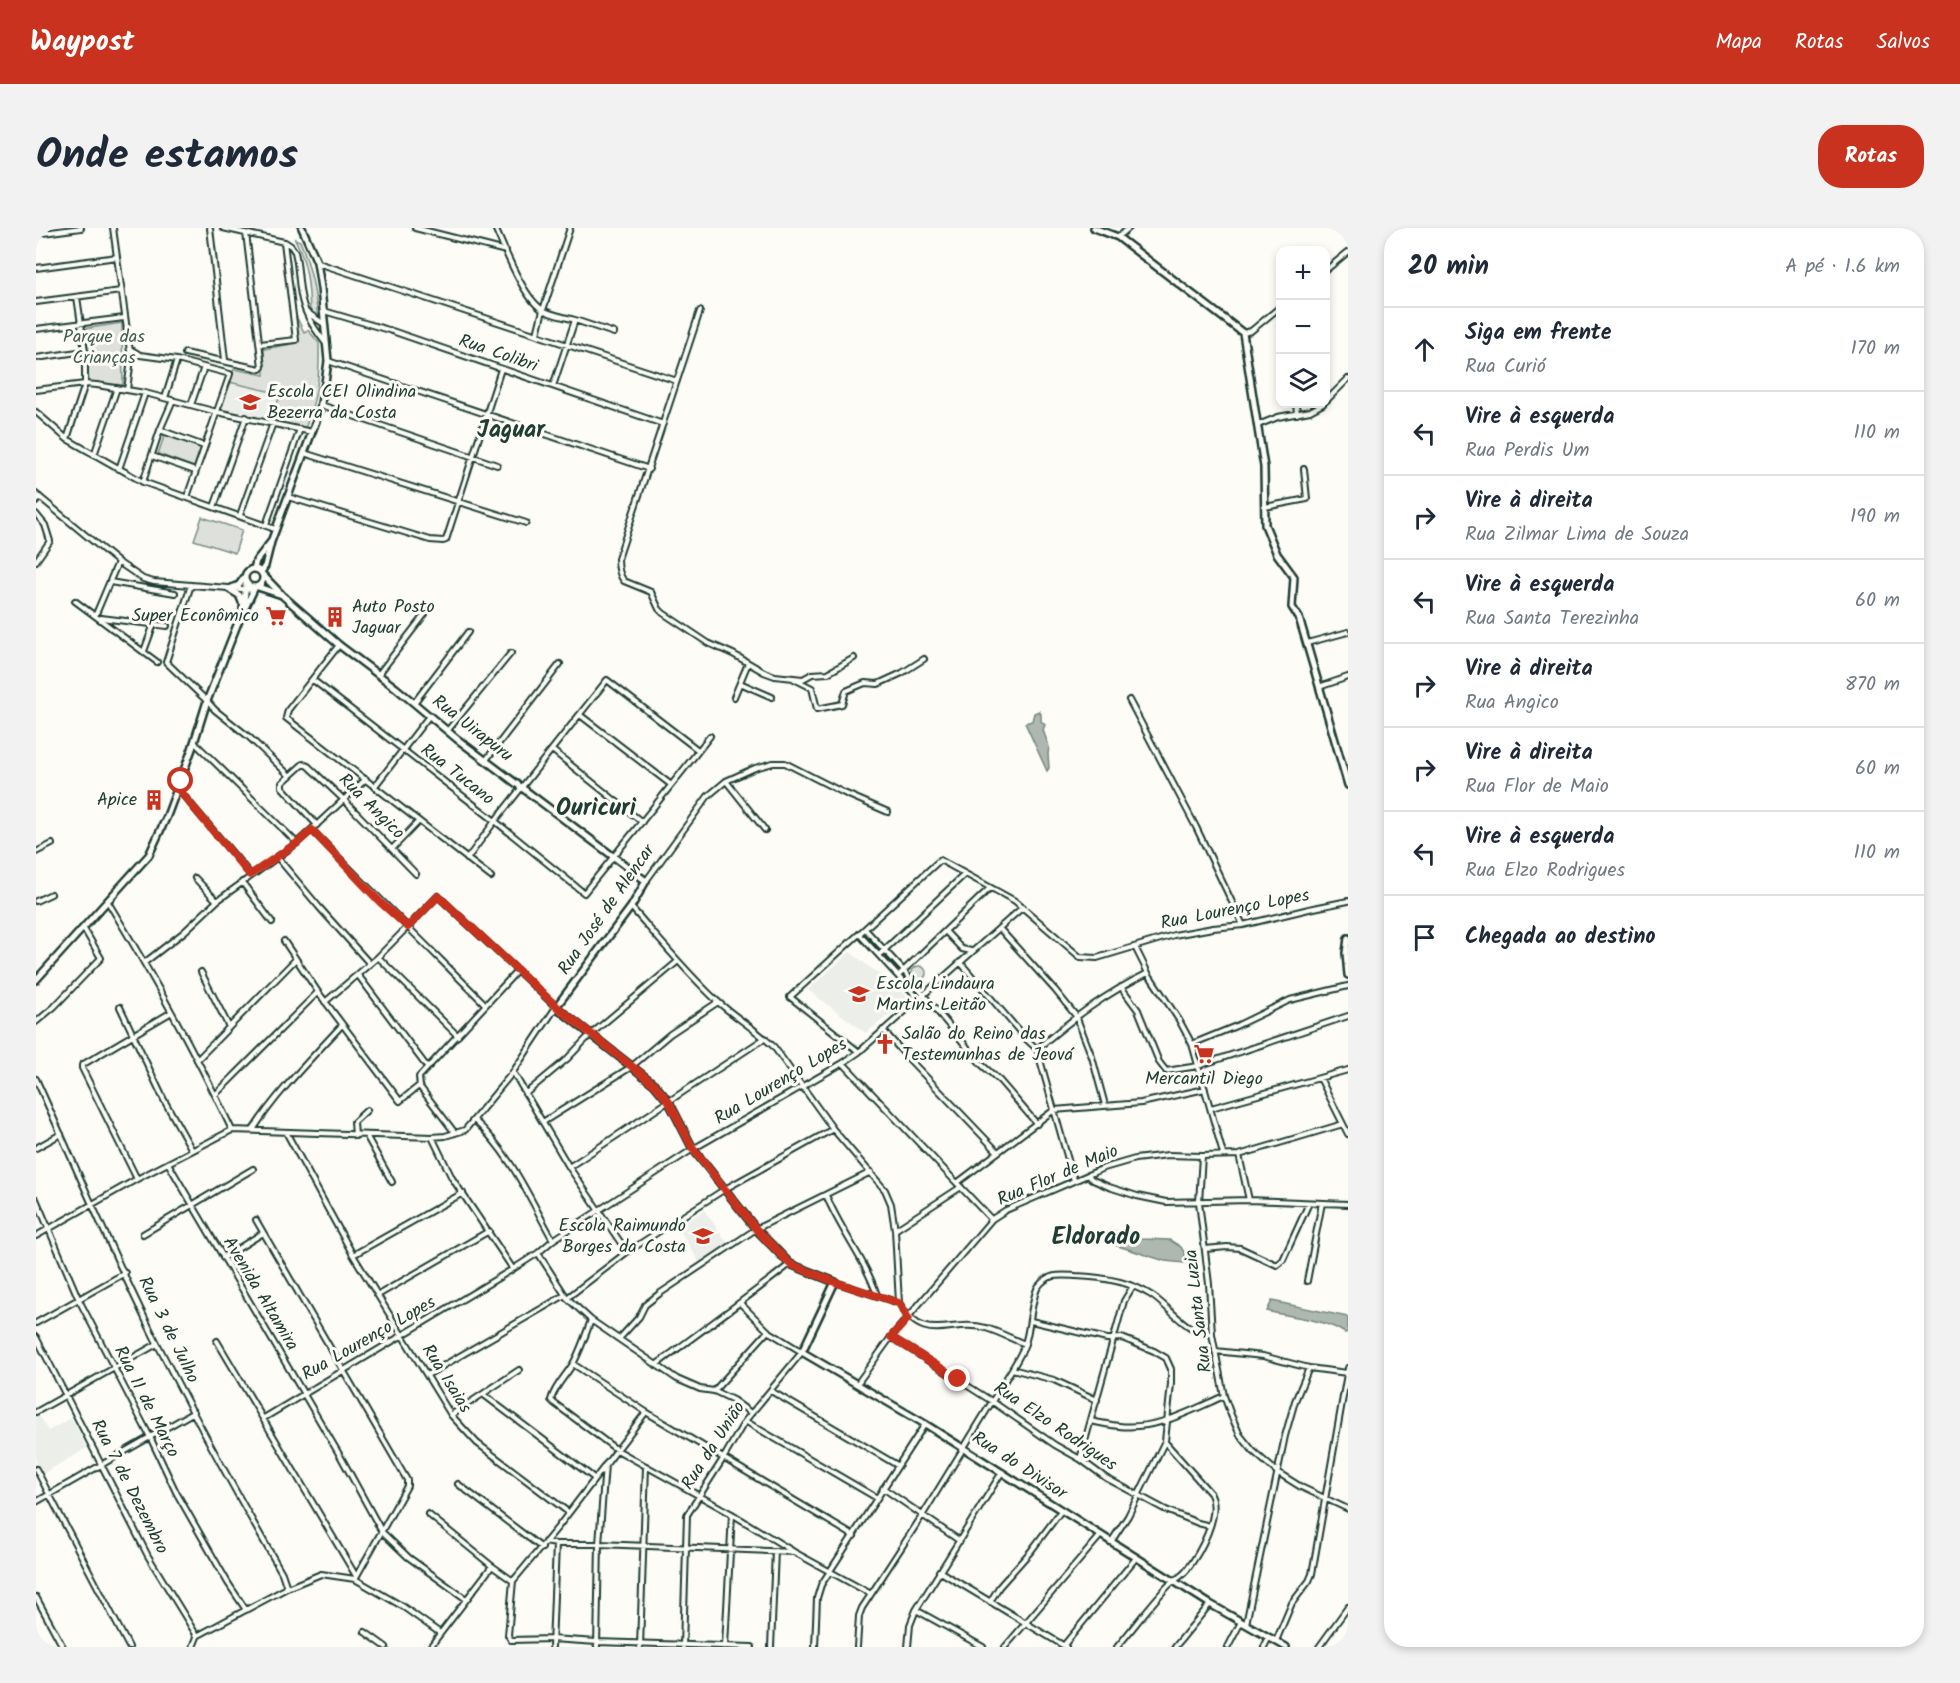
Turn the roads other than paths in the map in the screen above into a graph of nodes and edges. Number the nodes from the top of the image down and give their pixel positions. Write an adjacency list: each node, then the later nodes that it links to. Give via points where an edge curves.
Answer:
1 (81, 228): 12 (street)
2 (113, 228): 17 (street)
3 (210, 228): 45 (street)
4 (223, 228): 11 (street)
5 (302, 228): 18 (street)
6 (415, 228): 15 (street)
7 (495, 228): 15 (street)
8 (570, 228): 25 (street)
9 (1094, 228): 13 (street)
10 (1129, 228): 13 (street)
11 (246, 233): 14 (street); 37 (street)
12 (36, 234)
13 (1118, 237): 35 (street)
14 (284, 242): 28 (street, via 295,252); 37 (street, via 296,340)
15 (506, 251): 25 (street, via 531,299)
16 (1348, 252): 19 (street)
17 (117, 257): 20 (street); 21 (street)
18 (317, 262): 24 (street); 36 (street)
19 (1330, 267)
20 (36, 268)
21 (121, 291): 22 (street); 29 (street)
22 (77, 297): 23 (street); 31 (street)
23 (36, 302)
24 (324, 310): 32 (street); 48 (street, Rua Colibri)
25 (543, 310): 30 (street); 36 (street)
26 (700, 311): 50 (street)
27 (1276, 311): 35 (street)
28 (307, 312): 32 (street); 39 (street)
29 (124, 318): 31 (street); 40 (street)
30 (574, 320): 34 (street); 38 (street)
31 (81, 323): 33 (street); 41 (street)
32 (325, 324): 39 (street)
33 (36, 329)
34 (614, 333)
35 (1243, 333): 71 (street)
36 (537, 334): 38 (street)
37 (260, 344): 45 (street, via 260,369)
38 (566, 345): 50 (street); 52 (street)
39 (327, 346): 46 (street)
40 (130, 350): 44 (street); 55 (street)
41 (85, 351): 43 (street); 51 (street)
42 (185, 353): 45 (street)
43 (36, 358)
44 (177, 360): 47 (street); 58 (street)
45 (225, 360)
46 (328, 361): 61 (street); 66 (street)
47 (204, 367): 60 (street); 65 (street, via 230,374)
48 (501, 369): 52 (street, Rua Colibri); 66 (street)
49 (1348, 380): 57 (street)
50 (677, 381): 70 (street)
51 (84, 384): 53 (street); 54 (street); 75 (street)
52 (553, 386): 70 (street, Rua Colibri)
53 (117, 388): 55 (street); 78 (street)
54 (36, 390)
55 (127, 390): 56 (street)
56 (145, 393): 58 (street); 82 (street)
57 (1330, 396)
58 (165, 398): 59 (street)
59 (173, 400): 60 (street); 73 (street)
60 (191, 405): 65 (street)
61 (321, 405): 74 (street); 80 (street)
62 (1296, 408): 67 (street)
63 (1315, 408): 67 (street)
64 (36, 412): 75 (street)
65 (217, 412): 68 (street); 76 (street)
66 (486, 413): 80 (street); 83 (street)
67 (1297, 414): 71 (street)
68 (246, 417): 69 (street); 92 (street)
69 (273, 423): 72 (street); 95 (street)
70 (663, 424): 83 (street)
71 (1258, 425): 93 (street)
72 (300, 429): 74 (street); 97 (street)
73 (160, 430): 76 (street); 79 (street)
74 (312, 432): 77 (street)
75 (67, 439): 78 (street)
76 (204, 446): 85 (street)
77 (304, 453): 89 (street); 91 (street)
78 (94, 455): 82 (street)
79 (152, 456): 85 (street); 86 (street)
80 (472, 456): 81 (street); 91 (street)
81 (497, 465)
82 (119, 469): 86 (street)
83 (649, 469): 128 (street, via 618,559 621,578 651,592 661,611 680,625)
84 (1304, 469): 93 (street, via 1307,499)
85 (195, 471): 88 (street)
86 (144, 482): 88 (street)
87 (38, 495): 90 (street); 101 (street)
88 (187, 497): 92 (street)
89 (287, 497): 91 (street, via 442,542); 98 (street)
90 (36, 502)
91 (458, 502): 96 (street)
92 (214, 507): 95 (street)
93 (1264, 507): 121 (street, via 1267,530 1277,554 1294,577 1292,607)
94 (36, 514): 100 (street, via 50,541)
95 (240, 516): 97 (street)
96 (526, 523)
97 (266, 525): 98 (street)
98 (276, 530): 99 (street)
99 (271, 542): 102 (street); 103 (street)
100 (36, 561)
101 (118, 562): 105 (street); 106 (street, via 143,579)
102 (254, 569): 103 (street); 104 (street)
103 (262, 573): 108 (street, via 263,580); 111 (street, Rua Uirapuru)
104 (245, 577): 107 (street); 109 (street)
105 (110, 582): 110 (street); 116 (street)
106 (191, 585): 109 (street); 139 (street, via 166,662)
107 (246, 587): 108 (street); 109 (street); 113 (street)
108 (256, 588): 111 (street, Rua Uirapuru); 114 (street)
109 (229, 589): 113 (street)
110 (175, 593)
111 (283, 596): 122 (street, Rua Uirapuru)
112 (75, 601): 116 (street)
113 (243, 603): 114 (street)
114 (242, 613): 139 (street)
115 (425, 614): 130 (street)
116 (98, 616): 117 (street); 123 (street)
117 (154, 624): 118 (street); 123 (street)
118 (167, 626)
119 (468, 632): 140 (street)
120 (1348, 632): 121 (street)
121 (1306, 643): 135 (street)
122 (339, 645): 130 (street, Rua Uirapuru); 133 (street)
123 (144, 651): 127 (street)
124 (511, 653): 143 (street)
125 (854, 658): 131 (street, via 833,672)
126 (924, 659): 131 (street, via 878,684 865,683 846,691 842,704 817,709 812,688)
127 (157, 662)
128 (748, 663): 131 (street, via 768,674); 134 (street)
129 (560, 664): 149 (street)
130 (378, 675): 140 (street, Rua Uirapuru)
131 (794, 678)
132 (1348, 679): 135 (street)
133 (313, 680): 146 (street, Rua Tucano); 151 (street, via 288,710 286,718)
134 (740, 683): 136 (street); 137 (street)
135 (1319, 687): 154 (street)
136 (734, 697)
137 (772, 697)
138 (1129, 700): 189 (street)
139 (207, 701): 145 (street); 150 (street)
140 (414, 703): 142 (street, Rua Uirapuru)
141 (580, 715): 147 (street); 148 (street, via 607,680); 153 (street)
142 (429, 716): 143 (street, Rua Uirapuru); 146 (street)
143 (448, 730): 149 (street, Rua Uirapuru)
144 (710, 736): 148 (street)
145 (195, 743): 157 (street); 166 (street)
146 (403, 750): 155 (street); 161 (street, Rua Tucano)
147 (552, 750): 156 (street); 162 (street)
148 (698, 750): 153 (street)
149 (486, 760): 156 (street, Rua Uirapuru)
150 (290, 776): 158 (street, Rua Angico, via 303,764 308,766); 163 (street, via 282,788)
151 (366, 779): 155 (street); 158 (street)
152 (726, 781): 159 (street, Rua José de Alencar, via 755,768 785,763); 165 (street); 178 (street, Rua José de Alencar, via 699,808)
153 (670, 784): 162 (street)
154 (1348, 785)
155 (375, 786): 160 (street)
156 (522, 787): 161 (street); 171 (street, Rua Uirapuru)
157 (178, 789): 175 (street); 184 (street, via 149,855)
158 (343, 799): 163 (street); 168 (street, Rua Angico)
159 (888, 812)
160 (419, 821): 168 (street); 172 (street)
161 (495, 821): 171 (street, Rua Tucano, via 584,893); 172 (street)
162 (642, 822): 171 (street)
163 (317, 825): 164 (street)
164 (312, 830): 166 (street); 190 (street)
165 (765, 830)
166 (297, 843): 170 (street)
167 (52, 844): 169 (street)
168 (392, 849): 173 (street, Rua Angico)
169 (36, 852)
170 (277, 857): 175 (street); 207 (street)
171 (613, 857): 178 (street, Rua Uirapuru)
172 (467, 859): 176 (street)
173 (416, 874)
174 (965, 874): 180 (street); 193 (street, via 946,862 936,862); 199 (street)
175 (250, 875): 179 (street)
176 (491, 877)
177 (195, 878): 182 (street)
178 (646, 881): 186 (street, Rua José de Alencar)
179 (243, 882): 182 (street); 188 (street)
180 (990, 888): 187 (street); 194 (street)
181 (51, 894): 183 (street)
182 (217, 900): 206 (street)
183 (36, 901)
184 (108, 902): 192 (street); 206 (street)
185 (1348, 902): 189 (street, Rua Lourenço Lopes)
186 (631, 907): 204 (street); 223 (street, Rua José de Alencar)
187 (1023, 907): 191 (street, Rua Lourenço Lopes); 198 (street, Rua Lourenço Lopes, via 1080,957 1097,958)
188 (272, 922)
189 (1243, 925): 198 (street, Rua Lourenço Lopes, via 1174,935)
190 (408, 927): 202 (street); 209 (street, via 438,896); 222 (street)
191 (999, 928): 200 (street, Rua Lourenço Lopes); 226 (street)
192 (84, 929): 215 (street); 228 (street, via 101,958)
193 (865, 929): 195 (street); 199 (street)
194 (945, 931): 200 (street, via 962,949); 208 (street)
195 (860, 935): 201 (street); 238 (street, via 790,997)
196 (1348, 938): 214 (street)
197 (284, 941): 203 (street)
198 (1135, 947): 211 (street)
199 (884, 950): 201 (street); 208 (street)
200 (972, 951): 205 (street, Rua Lourenço Lopes)
201 (879, 955): 213 (street)
202 (378, 957): 207 (street); 234 (street)
203 (295, 960): 218 (street); 230 (street)
204 (677, 962): 221 (street); 233 (street)
205 (960, 962): 219 (street, Rua Lourenço Lopes); 237 (street)
206 (144, 963): 225 (street)
207 (370, 964): 212 (street)
208 (903, 970): 213 (street); 219 (street)
209 (517, 971): 222 (street); 223 (street)
210 (201, 972): 230 (street)
211 (1148, 973): 217 (street); 236 (street)
212 (358, 975): 220 (street); 242 (street)
213 (898, 975): 219 (street)
214 (1348, 975)
215 (36, 980)
216 (1348, 986): 236 (street, via 1290,1000)
217 (1121, 987): 226 (street); 241 (street, via 1138,1010 1161,1068 1166,1071)
218 (318, 992): 220 (street); 252 (street)
219 (921, 997): 231 (street, Rua Lourenço Lopes); 260 (street)
220 (325, 1002): 229 (street)
221 (718, 1002): 235 (street); 243 (street, via 670,1034)
222 (485, 1004): 234 (street)
223 (556, 1006): 233 (street); 245 (street, Rua José de Alencar)
224 (120, 1007): 232 (street)
225 (170, 1013): 232 (street); 239 (street)
226 (1076, 1016): 237 (street); 254 (street)
227 (1348, 1017): 241 (street)
228 (36, 1022)
229 (342, 1025): 248 (street, via 400,1101); 264 (street, via 293,1078)
230 (229, 1027): 239 (street)
231 (883, 1030): 238 (street, Rua Lourenço Lopes); 275 (street)
232 (132, 1034): 274 (street); 284 (street, via 85,1062 82,1068)
233 (591, 1035): 243 (street); 251 (street)
234 (458, 1036): 242 (street)
235 (765, 1038): 249 (street); 253 (street)
236 (1192, 1044): 241 (street)
237 (1037, 1049): 257 (street)
238 (859, 1052): 240 (street, Rua Lourenço Lopes)
239 (197, 1060): 252 (street)
240 (843, 1063): 249 (street, Rua Lourenço Lopes); 287 (street)
241 (1198, 1066): 250 (street)
242 (428, 1067): 248 (street, via 419,1077)
243 (631, 1067): 253 (street, via 654,1084); 259 (street)
244 (1348, 1070): 246 (street)
245 (513, 1072): 251 (street); 258 (street, Rua José de Alencar)
246 (1320, 1078): 255 (street); 261 (street)
247 (36, 1079): 266 (street, Rua 3 de Julho)
248 (420, 1085): 267 (street)
249 (802, 1085): 262 (street); 273 (street, Rua Lourenço Lopes)
250 (1205, 1089): 254 (street, via 1141,1104); 255 (street)
251 (525, 1094): 259 (street)
252 (215, 1095): 263 (street)
253 (669, 1102): 273 (street); 280 (street)
254 (1105, 1105): 257 (street)
255 (1210, 1108): 276 (street)
256 (367, 1110): 269 (street, via 354,1122)
257 (1054, 1110): 260 (street); 285 (street)
258 (474, 1120): 267 (street, Rua José de Alencar); 309 (street, via 505,1155)
259 (543, 1122): 280 (street)
260 (1037, 1124): 275 (street)
261 (1343, 1124): 268 (street); 277 (street, Rua Flor de Maio)
262 (833, 1128): 282 (street); 288 (street)
263 (232, 1130): 264 (street, Rua José de Alencar); 274 (street)
264 (253, 1131): 265 (street, Rua José de Alencar)
265 (287, 1133): 269 (street, Rua José de Alencar); 313 (street, Rua Isaias)
266 (61, 1134): 272 (street); 297 (street, Rua 3 de Julho)
267 (455, 1134): 271 (street, Rua José de Alencar)
268 (1348, 1134)
269 (355, 1136): 270 (street, Rua José de Alencar)
270 (366, 1136): 271 (street, Rua José de Alencar); 286 (street)
271 (432, 1137): 289 (street)
272 (36, 1148)
273 (693, 1149): 288 (street); 299 (street, Rua Lourenço Lopes)
274 (192, 1150): 279 (street)
275 (997, 1151): 287 (street)
276 (1223, 1154): 277 (street, Rua Flor de Maio); 278 (street, Rua Flor de Maio)
277 (1239, 1155): 292 (street)
278 (1202, 1156): 283 (street, Rua Flor de Maio, via 1135,1159); 293 (street, Rua Santa Luzia)
279 (168, 1163): 284 (street); 298 (street, Avenida Altamira)
280 (569, 1167): 299 (street)
281 (253, 1169): 298 (street)
282 (871, 1172): 290 (street); 304 (street, via 891,1204)
283 (1088, 1176): 285 (street, Rua Flor de Maio); 293 (street, via 1137,1196 1166,1202)
284 (137, 1179): 297 (street)
285 (1074, 1181): 300 (street, Rua Flor de Maio)
286 (392, 1182)
287 (959, 1185): 300 (street); 304 (street)
288 (724, 1189): 303 (street); 311 (street)
289 (463, 1193): 305 (street); 313 (street)
290 (826, 1195): 303 (street); 323 (street)
291 (36, 1199): 302 (street, Rua 11 de Março)
292 (1249, 1200): 293 (street); 294 (street)
293 (1199, 1202): 310 (street, Rua Santa Luzia)
294 (1309, 1203): 295 (street); 310 (street, via 1277,1265 1240,1248)
295 (1322, 1203): 296 (street); 318 (street)
296 (1348, 1204)
297 (92, 1205): 302 (street); 317 (street, Rua 3 de Julho)
298 (192, 1205): 307 (street); 314 (street, Avenida Altamira)
299 (598, 1211): 309 (street, Rua Lourenço Lopes); 311 (street)
300 (992, 1219): 327 (street, Rua Flor de Maio)
301 (256, 1220): 306 (street)
302 (50, 1228): 308 (street); 324 (street, Rua 11 de Março)
303 (756, 1229): 315 (street); 336 (street, via 645,1305)
304 (895, 1230): 325 (street)
305 (489, 1232): 316 (street); 321 (street)
306 (263, 1233): 314 (street); 350 (street)
307 (143, 1234)
308 (36, 1236)
309 (553, 1240): 312 (street, Rua Lourenço Lopes)
310 (1205, 1250): 332 (street, Rua Santa Luzia)
311 (627, 1252): 322 (street)
312 (538, 1253): 316 (street, Rua Lourenço Lopes); 322 (street)
313 (353, 1256): 321 (street, Rua Isaias)
314 (223, 1258): 356 (street, Avenida Altamira)
315 (790, 1264): 319 (street); 326 (street)
316 (513, 1269): 333 (street, Rua Lourenço Lopes)
317 (124, 1273): 324 (street); 339 (street, Rua 3 de Julho)
318 (1307, 1281)
319 (835, 1282): 323 (street); 342 (street, Rua da União)
320 (1133, 1286): 329 (street, via 1087,1277 1047,1277 1035,1292); 332 (street, via 1151,1295 1188,1325); 337 (street, via 1124,1301)
321 (378, 1295): 333 (street, Rua Isaias)
322 (566, 1296): 328 (street); 352 (street)
323 (878, 1296): 325 (street)
324 (79, 1300): 330 (street); 345 (street, Rua 11 de Março)
325 (899, 1303): 327 (street)
326 (741, 1304): 331 (street, Rua do Divisor); 344 (street)
327 (908, 1318): 335 (street, Rua Flor de Maio); 340 (street, via 929,1328 986,1328)
328 (591, 1320): 336 (street); 343 (street)
329 (1031, 1321): 337 (street); 340 (street)
330 (36, 1323)
331 (768, 1331): 342 (street, Rua do Divisor); 354 (street)
332 (1212, 1334): 341 (street, Rua Santa Luzia)
333 (403, 1336): 350 (street, Rua Lourenço Lopes); 352 (street, Rua Isaias)
334 (36, 1337): 357 (street, Rua 7 de Dezembro)
335 (891, 1337): 353 (street, Rua Flor de Maio); 361 (street, Rua Elzo Rodrigues)
336 (620, 1339): 344 (street)
337 (1113, 1339): 360 (street); 370 (street, via 1122,1338 1166,1358 1171,1370)
338 (217, 1341): 367 (street)
339 (157, 1344): 345 (street); 363 (street, Rua 3 de Julho)
340 (1025, 1344): 348 (street)
341 (1215, 1351): 346 (street, via 1263,1356); 359 (street, Rua Santa Luzia)
342 (802, 1352): 353 (street, Rua do Divisor); 355 (street, Rua da União)
343 (573, 1364): 364 (street); 375 (street, via 559,1381 551,1400)
344 (656, 1365): 354 (street, via 677,1379)
345 (113, 1367): 357 (street); 372 (street, Rua 11 de Março)
346 (1309, 1368): 351 (street); 384 (street, via 1295,1401)
347 (1348, 1368): 351 (street)
348 (1012, 1369): 360 (street, via 1054,1380); 361 (street)
349 (519, 1370): 358 (street)
350 (343, 1371): 356 (street, Rua Lourenço Lopes); 401 (street, via 405,1477 407,1486)
351 (1348, 1373): 392 (street)
352 (427, 1375): 366 (street, Rua Isaias)
353 (857, 1384): 371 (street, Rua do Divisor)
354 (714, 1391): 365 (street)
355 (771, 1391): 365 (street, Rua da União); 380 (street)
356 (303, 1393): 367 (street, Rua Lourenço Lopes); 401 (street, Avenida Altamira)
357 (66, 1395): 362 (street); 378 (street, Rua 7 de Dezembro)
358 (484, 1395): 366 (street); 385 (street)
359 (1224, 1396): 370 (street); 384 (street, Rua Santa Luzia, via 1240,1436)
360 (1097, 1400): 369 (street)
361 (993, 1402): 374 (street); 377 (street, Rua Elzo Rodrigues)
362 (36, 1412)
363 (194, 1412): 372 (street); 422 (street, Rua 3 de Julho)
364 (645, 1412): 375 (street); 376 (street)
365 (751, 1413): 368 (street, Rua da União)
366 (451, 1415): 396 (street, Rua Isaias, via 477,1443)
367 (264, 1418): 419 (street)
368 (745, 1421): 376 (street, Rua da União); 391 (street)
369 (1091, 1421): 370 (street, via 1119,1426); 377 (street)
370 (1167, 1421): 373 (street)
371 (925, 1424): 374 (street, Rua do Divisor); 380 (street)
372 (150, 1437): 378 (street); 429 (street, Rua 11 de Março, via 188,1514)
373 (1165, 1442): 390 (street); 400 (street, via 1214,1500)
374 (964, 1448): 383 (street, Rua do Divisor); 399 (street)
375 (617, 1450): 379 (street); 381 (street)
376 (723, 1459): 389 (street, Rua da União); 403 (street)
377 (1080, 1459): 390 (street, Rua Elzo Rodrigues)
378 (100, 1464): 388 (street); 435 (street, Rua 7 de Dezembro, via 148,1556)
379 (605, 1465): 385 (street); 408 (street)
380 (897, 1465): 387 (street)
381 (646, 1466): 389 (street); 409 (street)
382 (36, 1469): 388 (street)
383 (1002, 1472): 395 (street, Rua do Divisor); 404 (street)
384 (1277, 1472): 392 (street, Rua Santa Luzia); 432 (street, via 1262,1556)
385 (594, 1478): 396 (street)
386 (458, 1484): 410 (street)
387 (883, 1488): 391 (street); 399 (street)
388 (48, 1495): 393 (street); 445 (street)
389 (699, 1496): 398 (street); 411 (street, Rua da União, via 687,1515)
390 (1137, 1496): 400 (street, Rua Elzo Rodrigues); 406 (street)
391 (877, 1498): 403 (street)
392 (1326, 1500): 394 (street, Rua Santa Luzia); 438 (street, via 1311,1578 1292,1603)
393 (36, 1502)
394 (1348, 1509)
395 (1061, 1511): 402 (street, Rua do Divisor); 426 (street)
396 (568, 1512): 405 (street)
397 (428, 1514): 416 (street)
398 (732, 1514): 412 (street); 414 (street)
399 (922, 1516): 404 (street); 423 (street)
400 (1210, 1526): 421 (street, via 1195,1558)
401 (382, 1532): 419 (street); 425 (street, Avenida Altamira, via 408,1557)
402 (1101, 1535): 406 (street, Rua do Divisor); 431 (street)
403 (854, 1536): 418 (street)
404 (960, 1541): 417 (street)
405 (545, 1542): 407 (street); 410 (street)
406 (1111, 1542): 415 (street, Rua do Divisor)
407 (556, 1544): 408 (street); 437 (street)
408 (599, 1544): 409 (street); 439 (street)
409 (642, 1546): 411 (street); 440 (street)
410 (542, 1548): 420 (street)
411 (686, 1549): 412 (street); 441 (street, Rua da União)
412 (730, 1550): 413 (street); 442 (street)
413 (775, 1551): 414 (street); 451 (street)
414 (794, 1552): 418 (street)
415 (1136, 1558): 421 (street, Rua do Divisor); 443 (street)
416 (492, 1566): 420 (street); 425 (street)
417 (939, 1571): 426 (street); 430 (street)
418 (829, 1572): 423 (street); 452 (street, via 818,1592)
419 (356, 1577): 422 (street, via 321,1574); 434 (street)
420 (513, 1581): 437 (street, via 509,1639)
421 (1174, 1581): 427 (street, Rua do Divisor); 457 (street)
422 (287, 1588): 429 (street)
423 (871, 1594): 453 (street, via 859,1616)
424 (36, 1596): 444 (street)
425 (466, 1599): 434 (street)
426 (990, 1602): 431 (street)
427 (1210, 1604): 432 (street, Rua do Divisor); 458 (street)
428 (1348, 1607): 462 (street)
429 (246, 1610): 435 (street)
430 (916, 1610): 454 (street); 455 (street)
431 (1025, 1623): 443 (street); 456 (street)
432 (1244, 1623): 436 (street, Rua do Divisor); 459 (street)
433 (365, 1632): 447 (street)
434 (440, 1633): 448 (street)
435 (198, 1636): 446 (street)
436 (1269, 1637): 438 (street, Rua do Divisor); 460 (street)
437 (552, 1639): 439 (street); 449 (street)
438 (1276, 1641): 461 (street, Rua do Divisor)
439 (597, 1645): 440 (street)
440 (640, 1646): 441 (street)
441 (683, 1646): 442 (street)
442 (725, 1646): 450 (street)
443 (1065, 1646)
444 (63, 1647)
445 (129, 1647)
446 (193, 1647)
447 (386, 1647)
448 (429, 1647)
449 (552, 1647)
450 (752, 1647)
451 (771, 1647)
452 (815, 1647)
453 (857, 1647)
454 (908, 1647)
455 (983, 1647)
456 (1005, 1647)
457 (1117, 1647)
458 (1175, 1647)
459 (1228, 1647)
460 (1264, 1647)
461 (1286, 1647)
462 (1319, 1647)

